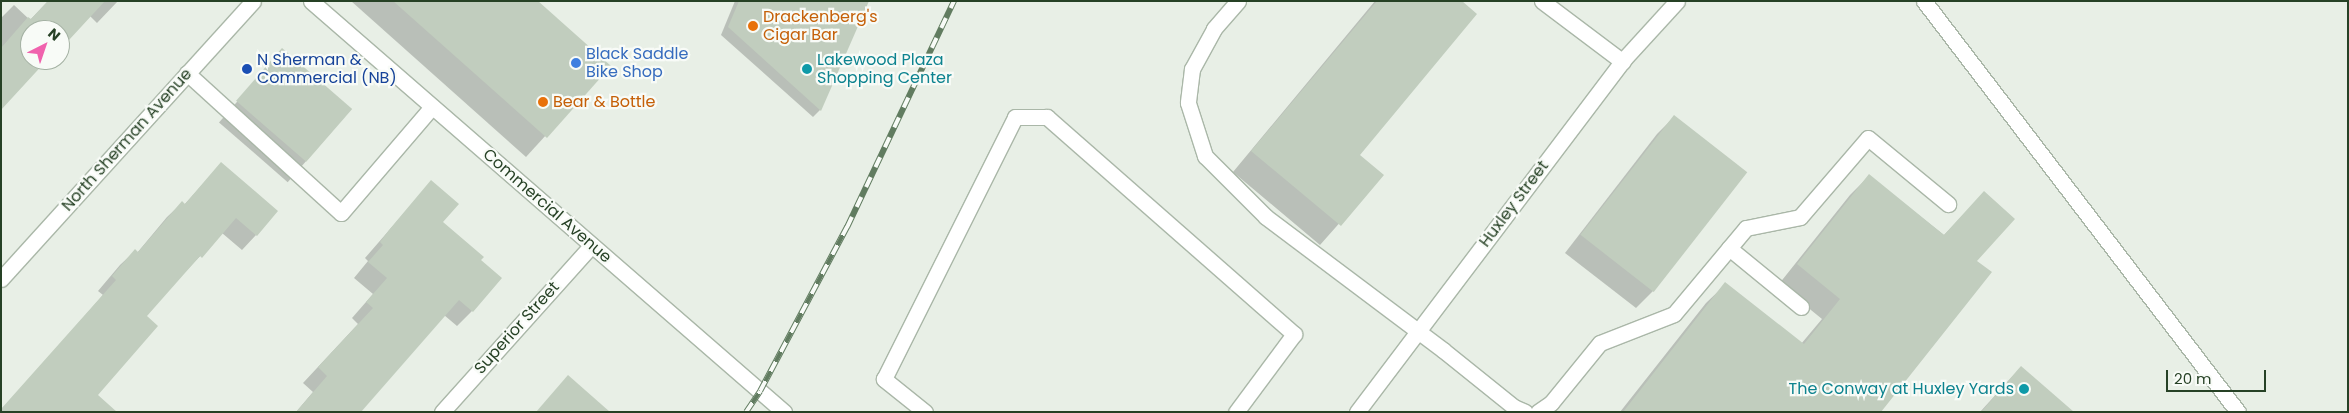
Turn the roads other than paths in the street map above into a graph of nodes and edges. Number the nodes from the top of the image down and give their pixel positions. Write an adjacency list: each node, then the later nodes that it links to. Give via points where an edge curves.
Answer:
1 (253, 1): 9 (street, North Sherman Avenue)
2 (311, 1): 10 (street, Commercial Avenue)
3 (1238, 1): 16 (street, via 1214,29 1192,69 1188,103 1205,156 1266,217)
4 (1542, 1): 7 (street)
5 (1677, 1): 8 (street, Huxley Street)
6 (1924, 1): 24 (street)
7 (1559, 7): 8 (street)
8 (1622, 62): 16 (street, Huxley Street)
9 (187, 74): 10 (street, via 341,214); 14 (street, North Sherman Avenue)
10 (432, 107): 12 (street, Commercial Avenue)
11 (1948, 204): 13 (street, via 1868,138 1800,217 1746,228)
12 (592, 245): 17 (street, Superior Street); 18 (street, Commercial Avenue)
13 (1729, 248): 15 (street); 23 (street, via 1674,314 1600,343 1551,403)
14 (1, 279)
15 (1801, 307)
16 (1418, 332): 21 (street, Huxley Street); 22 (street)
17 (442, 412)
18 (784, 412)
19 (925, 412): 20 (street, via 884,379 1015,117 1047,117 1294,334)
20 (1236, 412)
21 (1357, 412)
22 (1525, 412)
23 (1538, 412)
24 (2238, 412)

